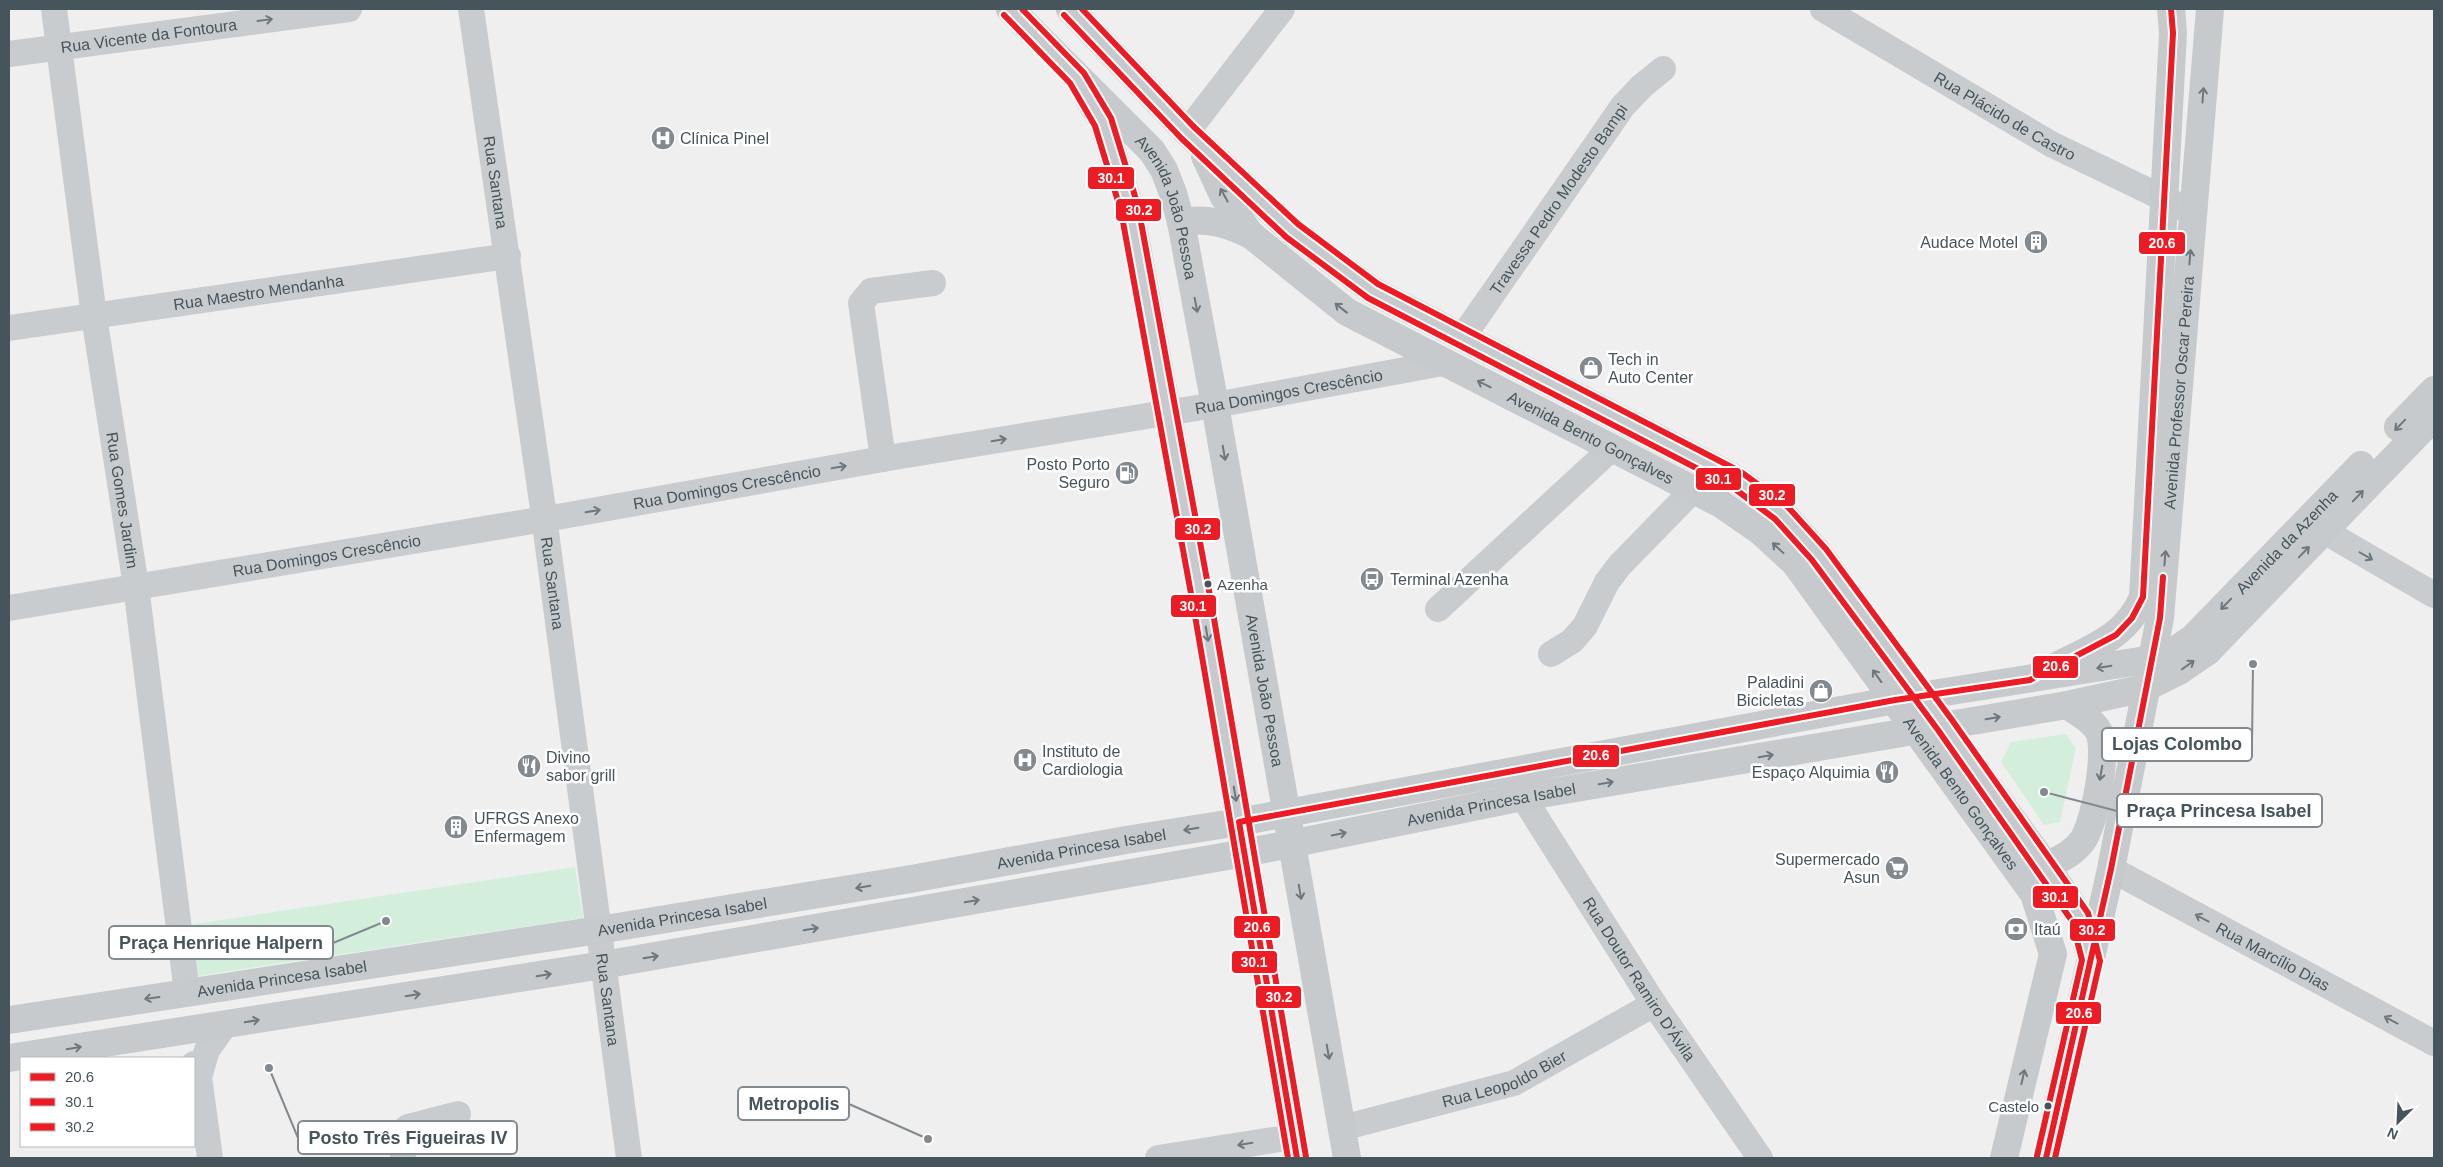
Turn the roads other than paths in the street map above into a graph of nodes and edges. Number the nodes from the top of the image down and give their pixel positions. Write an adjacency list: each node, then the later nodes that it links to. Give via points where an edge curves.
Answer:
1 (54, 9): 10 (street, Rua Gomes Jardim)
2 (349, 9): 10 (street, Rua Vicente da Fontoura, one-way to 2)
3 (471, 9): 19 (street, Rua Santana)
4 (1010, 9): 13 (main road)
5 (1070, 9): 14 (main road, Avenida Bento Gonçalves)
6 (1282, 9): 14 (street)
7 (2210, 9): 16 (main road, Avenida Professor Oscar Pereira, one-way to 7)
8 (1832, 11): 15 (street, Rua Plácido de Castro, via 2051,144)
9 (2176, 17): 15 (main road, Avenida Professor Oscar Pereira)
10 (59, 47): 11 (street, Rua Vicente da Fontoura); 21 (street, Rua Gomes Jardim)
11 (9, 54)
12 (1663, 69): 23 (street, Travessa Pedro Modesto Bampi, via 1623,106)
13 (1077, 78): 17 (main road, Avenida João Pessoa, via 1152,151 1174,193); 27 (main road, Avenida João Pessoa, via 1103,122 1130,209)
14 (1193, 138): 18 (main road, Avenida Bento Gonçalves, one-way to 14, via 1224,197); 23 (main road, Avenida Bento Gonçalves, via 1292,231 1372,291)
15 (2165, 199): 16 (street, Rua Plácido de Castro); 40 (main road, Avenida Professor Oscar Pereira, via 2143,597 2136,612 2116,635)
16 (2194, 213): 39 (main road, Avenida Professor Oscar Pereira, one-way to 16, via 2160,618)
17 (1181, 222): 18 (main road, via 1196,219 1215,221); 26 (main road, Avenida João Pessoa, one-way to 26)
18 (1251, 236): 24 (main road, Avenida Bento Gonçalves, one-way to 18, via 1347,312)
19 (508, 256): 21 (street, Rua Maestro Mendanha); 32 (street, Rua Santana)
20 (933, 283): 30 (street, via 871,290 861,303)
21 (94, 316): 22 (street, Rua Maestro Mendanha); 34 (street, Rua Gomes Jardim)
22 (9, 328)
23 (1462, 338): 42 (main road, Avenida Bento Gonçalves, via 1736,479 1781,512 1818,554)
24 (1443, 363): 26 (street, Rua Domingos Crescêncio); 29 (main road, Avenida Bento Gonçalves, one-way to 24)
25 (2434, 390): 39 (main road, Avenida da Azenha, one-way to 39, via 2193,638 2174,651)
26 (1215, 405): 27 (street, Rua Domingos Crescêncio); 48 (main road, Avenida João Pessoa, one-way to 48)
27 (1166, 412): 30 (street, Rua Domingos Crescêncio, one-way to 27); 49 (main road, Avenida João Pessoa, one-way to 49)
28 (2434, 417): 33 (main road, Avenida da Azenha, one-way to 28)
29 (1612, 448): 31 (main road, Avenida Bento Gonçalves); 37 (street)
30 (883, 460): 32 (street, Rua Domingos Crescêncio, one-way to 30)
31 (1693, 490): 38 (street, via 1619,566 1607,582 1585,626 1572,641); 43 (main road, Avenida Bento Gonçalves, one-way to 31, via 1795,563 1760,531 1721,504)
32 (544, 520): 34 (street, Rua Domingos Crescêncio); 54 (street, Rua Santana)
33 (2324, 531): 35 (street, one-way to 35); 41 (main road, Avenida da Azenha, one-way to 33, via 2207,652)
34 (136, 586): 36 (street, Rua Domingos Crescêncio); 57 (street, Rua Gomes Jardim)
35 (2434, 594)
36 (9, 608)
37 (1438, 608)
38 (1551, 654)
39 (2152, 659): 40 (main road, Avenida Princesa Isabel, one-way to 40); 41 (main road)
40 (2030, 680): 42 (main road, Avenida Princesa Isabel)
41 (2145, 688): 44 (main road, Avenida Princesa Isabel); 53 (main road)
42 (1924, 696): 43 (main road, Avenida Princesa Isabel); 45 (main road, Avenida Bento Gonçalves)
43 (1895, 700): 46 (main road, Avenida Bento Gonçalves); 48 (main road, Avenida Princesa Isabel)
44 (2067, 705): 45 (main road, Avenida Princesa Isabel, one-way to 44); 52 (main road, one-way to 52, via 2098,731 2103,747 2102,768 2083,840 2072,852)
45 (1945, 725): 46 (main road, Avenida Princesa Isabel); 52 (main road, Avenida Bento Gonçalves)
46 (1916, 730): 47 (main road, Avenida Princesa Isabel, one-way to 46); 75 (main road, Avenida Bento Gonçalves, one-way to 46, via 2053,954 2034,894)
47 (1523, 797): 50 (main road, Avenida Princesa Isabel, one-way to 47); 58 (street, Rua Doutor Ramiro D'Ávila)
48 (1286, 812): 49 (main road, Avenida Princesa Isabel); 50 (main road, Avenida João Pessoa)
49 (1239, 822): 51 (main road, Avenida João Pessoa); 54 (main road, Avenida Princesa Isabel, one-way to 54)
50 (1291, 844): 51 (main road, Avenida Princesa Isabel); 67 (main road, Avenida João Pessoa, one-way to 67)
51 (1245, 853): 56 (main road, Avenida Princesa Isabel, one-way to 51); 68 (main road, Avenida João Pessoa)
52 (2046, 866): 55 (main road, Avenida Bento Gonçalves, via 2080,918)
53 (2112, 869): 55 (main road); 62 (street, Rua Marcílio Dias, one-way to 53)
54 (599, 930): 56 (street, Rua Santana); 57 (main road, Avenida Princesa Isabel)
55 (2090, 960): 76 (main road)
56 (603, 965): 60 (main road, Avenida Princesa Isabel, one-way to 56); 71 (street, Rua Santana)
57 (187, 993): 59 (main road, Avenida Princesa Isabel, one-way to 59)
58 (1654, 1004): 67 (street, Rua Leopoldo Bier, via 1514,1083); 74 (street, Rua Doutor Ramiro D'Ávila)
59 (9, 1020)
60 (225, 1025): 61 (main road, Avenida Princesa Isabel); 65 (street)
61 (168, 1033): 63 (street); 64 (main road, Avenida Princesa Isabel, one-way to 61)
62 (2434, 1043)
63 (191, 1057)
64 (9, 1058)
65 (195, 1066): 69 (street)
66 (458, 1114): 70 (street, via 408,1127 402,1132)
67 (1342, 1128): 73 (main road, Avenida João Pessoa)
68 (1295, 1147): 72 (street, one-way to 72)
69 (210, 1158)
70 (403, 1158)
71 (629, 1158)
72 (1158, 1158)
73 (1347, 1158)
74 (1760, 1158)
75 (2004, 1158)
76 (2046, 1158)

